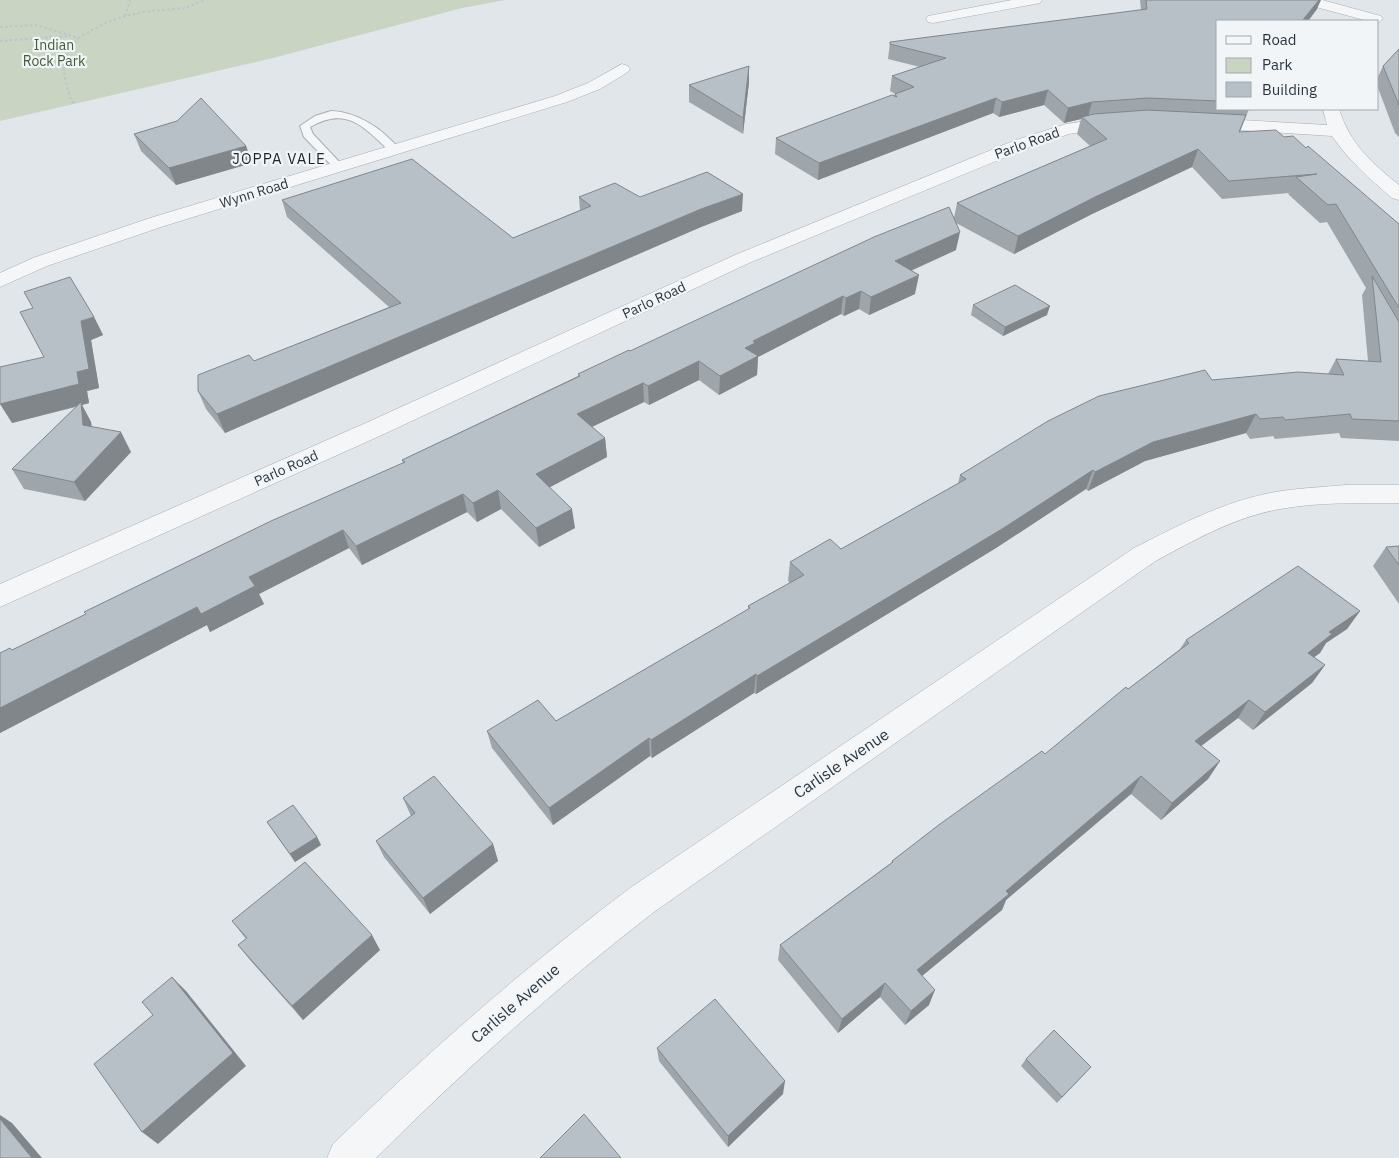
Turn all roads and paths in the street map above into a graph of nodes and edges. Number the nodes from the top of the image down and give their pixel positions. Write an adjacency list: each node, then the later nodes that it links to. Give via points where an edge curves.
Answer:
1 (130, 0): 5 (path)
2 (204, 0): 5 (path, via 185,8)
3 (1036, 0): 7 (street)
4 (1306, 0): 6 (street)
5 (125, 16): 10 (path)
6 (1379, 18)
7 (933, 19)
8 (0, 27): 9 (path, via 36,25)
9 (70, 36): 10 (path); 11 (path)
10 (78, 38): 13 (path, via 68,48 62,62)
11 (0, 41)
12 (622, 69): 18 (street, Wynn Road, via 594,86 561,99)
13 (74, 104)
14 (1331, 110): 17 (street)
15 (1135, 120): 23 (street, Parlo Road, via 1088,124 1039,138 742,259)
16 (1190, 122): 17 (street)
17 (1337, 131): 20 (street, via 1354,154)
18 (395, 150): 19 (street, Wynn Road); 19 (lane, via 355,118 344,114 318,117 305,126 308,135)
19 (339, 167): 21 (street, Wynn Road, via 94,243 40,262)
20 (1399, 194)
21 (0, 281)
22 (1399, 494): 24 (street, Carlisle Avenue, via 1346,494 1280,500 1195,528 1144,555 658,889 581,946 506,1010)
23 (0, 596)
24 (347, 1158)

